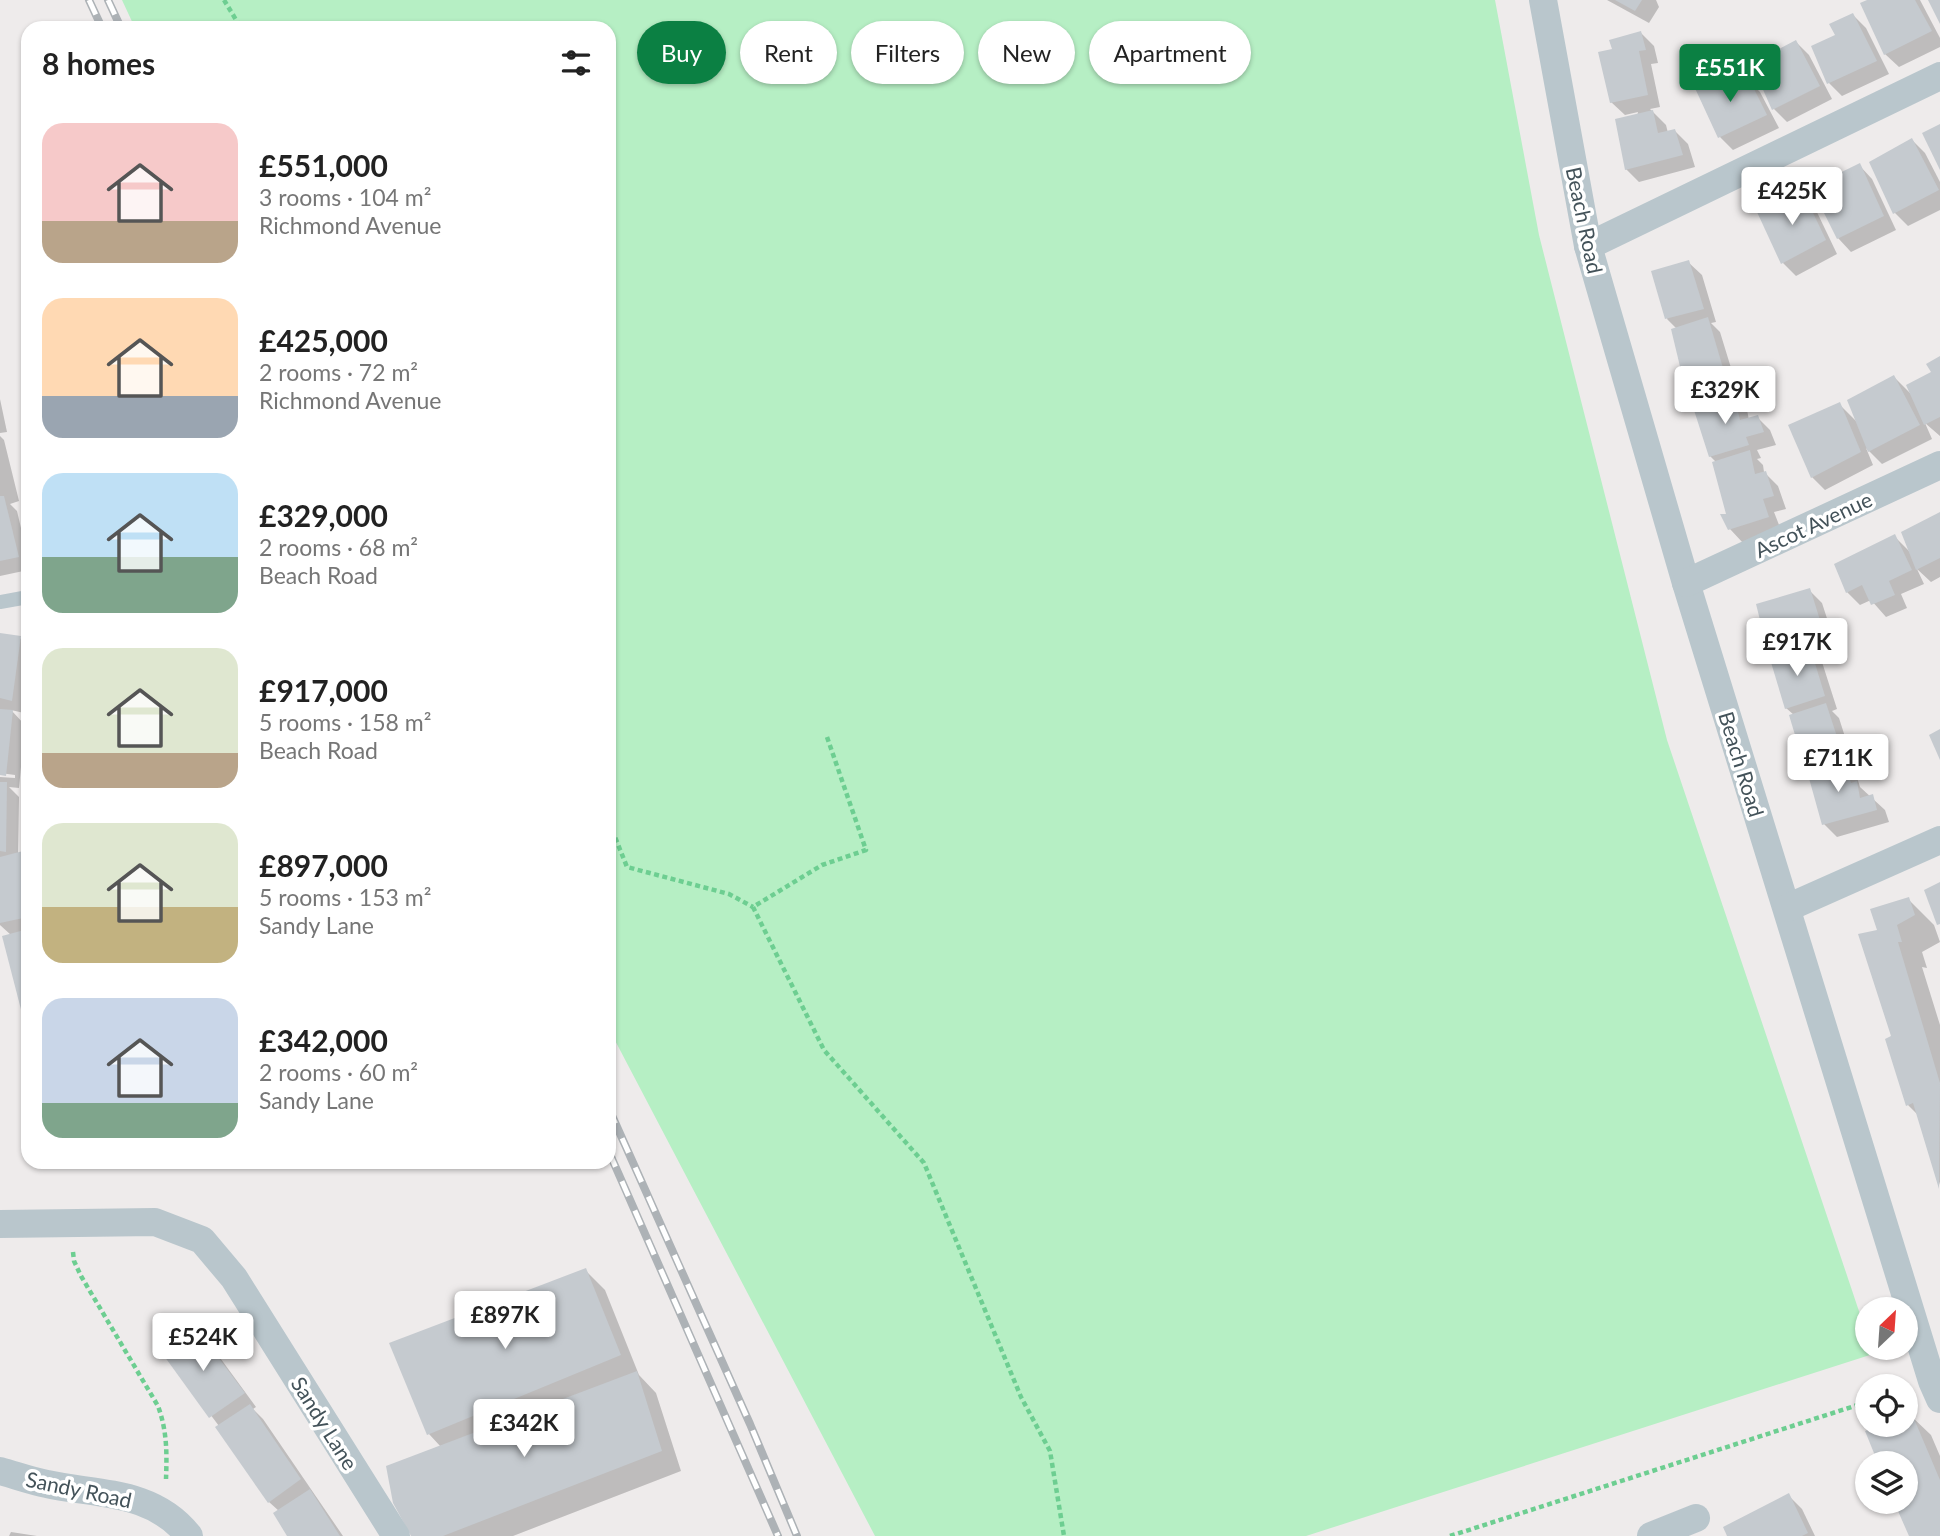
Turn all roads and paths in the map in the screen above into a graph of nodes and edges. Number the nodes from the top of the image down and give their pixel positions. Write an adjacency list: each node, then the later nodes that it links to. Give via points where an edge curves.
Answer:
1 (224, 0): 3 (path)
2 (1543, 0): 5 (street, Beach Road)
3 (237, 21)
4 (1940, 76): 5 (street)
5 (1588, 246): 7 (street, Beach Road)
6 (1940, 465): 7 (street, Ascot Avenue)
7 (1686, 583): 14 (street, Beach Road)
8 (21, 598): 9 (lane)
9 (0, 602)
10 (827, 737): 13 (path, via 866,850 822,865)
11 (1940, 840): 14 (street)
12 (616, 841): 13 (path, via 626,867 729,894)
13 (753, 907): 24 (path, via 824,1050 924,1163 1021,1397 1050,1451)
14 (1787, 908): 17 (street, Beach Road)
15 (0, 1224): 16 (street, Sandy Lane)
16 (71, 1224): 20 (path, via 74,1261 81,1276 166,1427); 23 (street, Sandy Lane, via 155,1222 202,1240 234,1278)
17 (1940, 1399)
18 (1855, 1406): 25 (path)
19 (0, 1471): 22 (street, Sandy Road, via 140,1501 172,1518)
20 (166, 1484)
21 (1696, 1518): 26 (street)
22 (189, 1536)
23 (396, 1536)
24 (1064, 1536)
25 (1450, 1536)
26 (1651, 1536)

